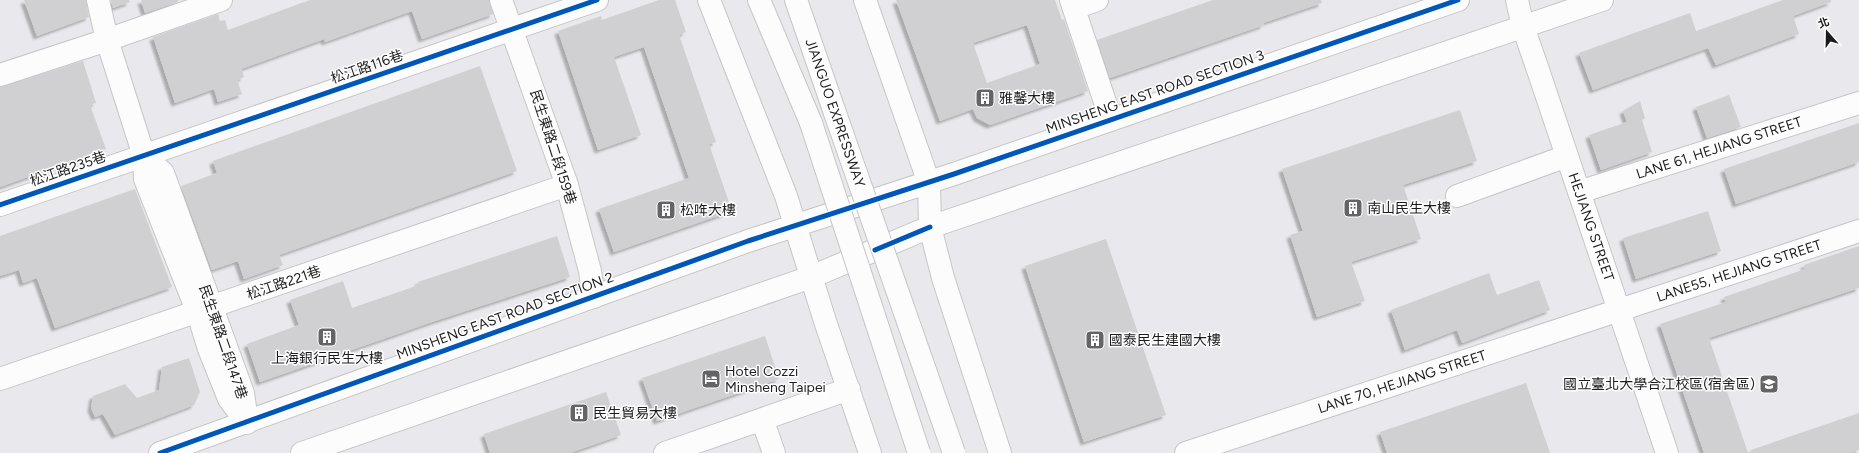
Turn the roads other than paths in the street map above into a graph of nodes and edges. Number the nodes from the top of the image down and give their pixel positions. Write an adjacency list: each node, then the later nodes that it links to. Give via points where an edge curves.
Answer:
1 (98, 0): 18 (main road, 民生東路二段147巷)
2 (221, 0): 18 (main road)
3 (501, 0): 17 (main road, 民生東路二段159巷)
4 (597, 0): 17 (main road, 松江路116巷)
5 (710, 0): 32 (main road, via 786,196)
6 (759, 0): 23 (main road)
7 (775, 0): 23 (main road, JIANGUO EXPRESSWAY)
8 (796, 0): 21 (main road, JIANGUO EXPRESSWAY)
9 (805, 0): 21 (main road)
10 (865, 0): 26 (main road)
11 (1097, 0): 15 (main road)
12 (1458, 0): 22 (main road, MINSHENG EAST ROAD SECTION 3)
13 (1517, 0): 16 (main road, HEJIANG STREET)
14 (1602, 0): 16 (main road)
15 (1072, 4): 22 (main road)
16 (1523, 27): 25 (main road, HEJIANG STREET); 33 (main road)
17 (513, 29): 24 (main road, 松江路116巷); 27 (main road, 民生東路二段159巷)
18 (107, 40): 19 (main road); 24 (main road, 民生東路二段147巷)
19 (0, 75)
20 (1859, 103): 28 (main road, LANE 61, HEJIANG STREET)
21 (835, 113): 49 (main road, JIANGUO EXPRESSWAY, bridge)
22 (1112, 120): 26 (main road, MINSHENG EAST ROAD SECTION 3)
23 (811, 123): 48 (main road, JIANGUO EXPRESSWAY, bridge)
24 (144, 156): 30 (main road, 松江路235巷); 37 (main road, 民生東路二段147巷, via 145,178)
25 (1567, 156): 28 (main road, HEJIANG STREET); 29 (main road)
26 (928, 183): 31 (main road, MINSHENG EAST ROAD SECTION 3); 33 (main road)
27 (567, 185): 36 (main road, 民生東路二段159巷, via 590,271); 37 (main road, 松江路221巷)
28 (1579, 192): 38 (main road, HEJIANG STREET)
29 (1457, 196)
30 (0, 205)
31 (859, 205): 32 (main road, MINSHENG EAST ROAD SECTION 2)
32 (795, 227): 35 (main road); 36 (main road, MINSHENG EAST ROAD SECTION 2, via 748,241)
33 (930, 227): 35 (main road); 50 (main road, via 943,278)
34 (1859, 231): 38 (main road, LANE55, HEJIANG STREET)
35 (811, 277): 40 (main road); 44 (main road)
36 (594, 297): 42 (main road, MINSHENG EAST ROAD SECTION 2)
37 (205, 310): 39 (main road, 松江路221巷); 42 (main road, 民生東路二段147巷, via 209,349 229,399)
38 (1619, 311): 51 (main road, LANE 70, HEJIANG STREET); 52 (main road, HEJIANG STREET)
39 (0, 379)
40 (849, 389): 41 (main road); 47 (main road)
41 (762, 419): 45 (main road); 46 (main road)
42 (247, 423): 43 (main road, MINSHENG EAST ROAD SECTION 2)
43 (160, 453)
44 (302, 453)
45 (665, 453)
46 (774, 453)
47 (870, 453)
48 (919, 453)
49 (954, 453)
50 (1000, 453)
51 (1186, 453)
52 (1667, 453)

